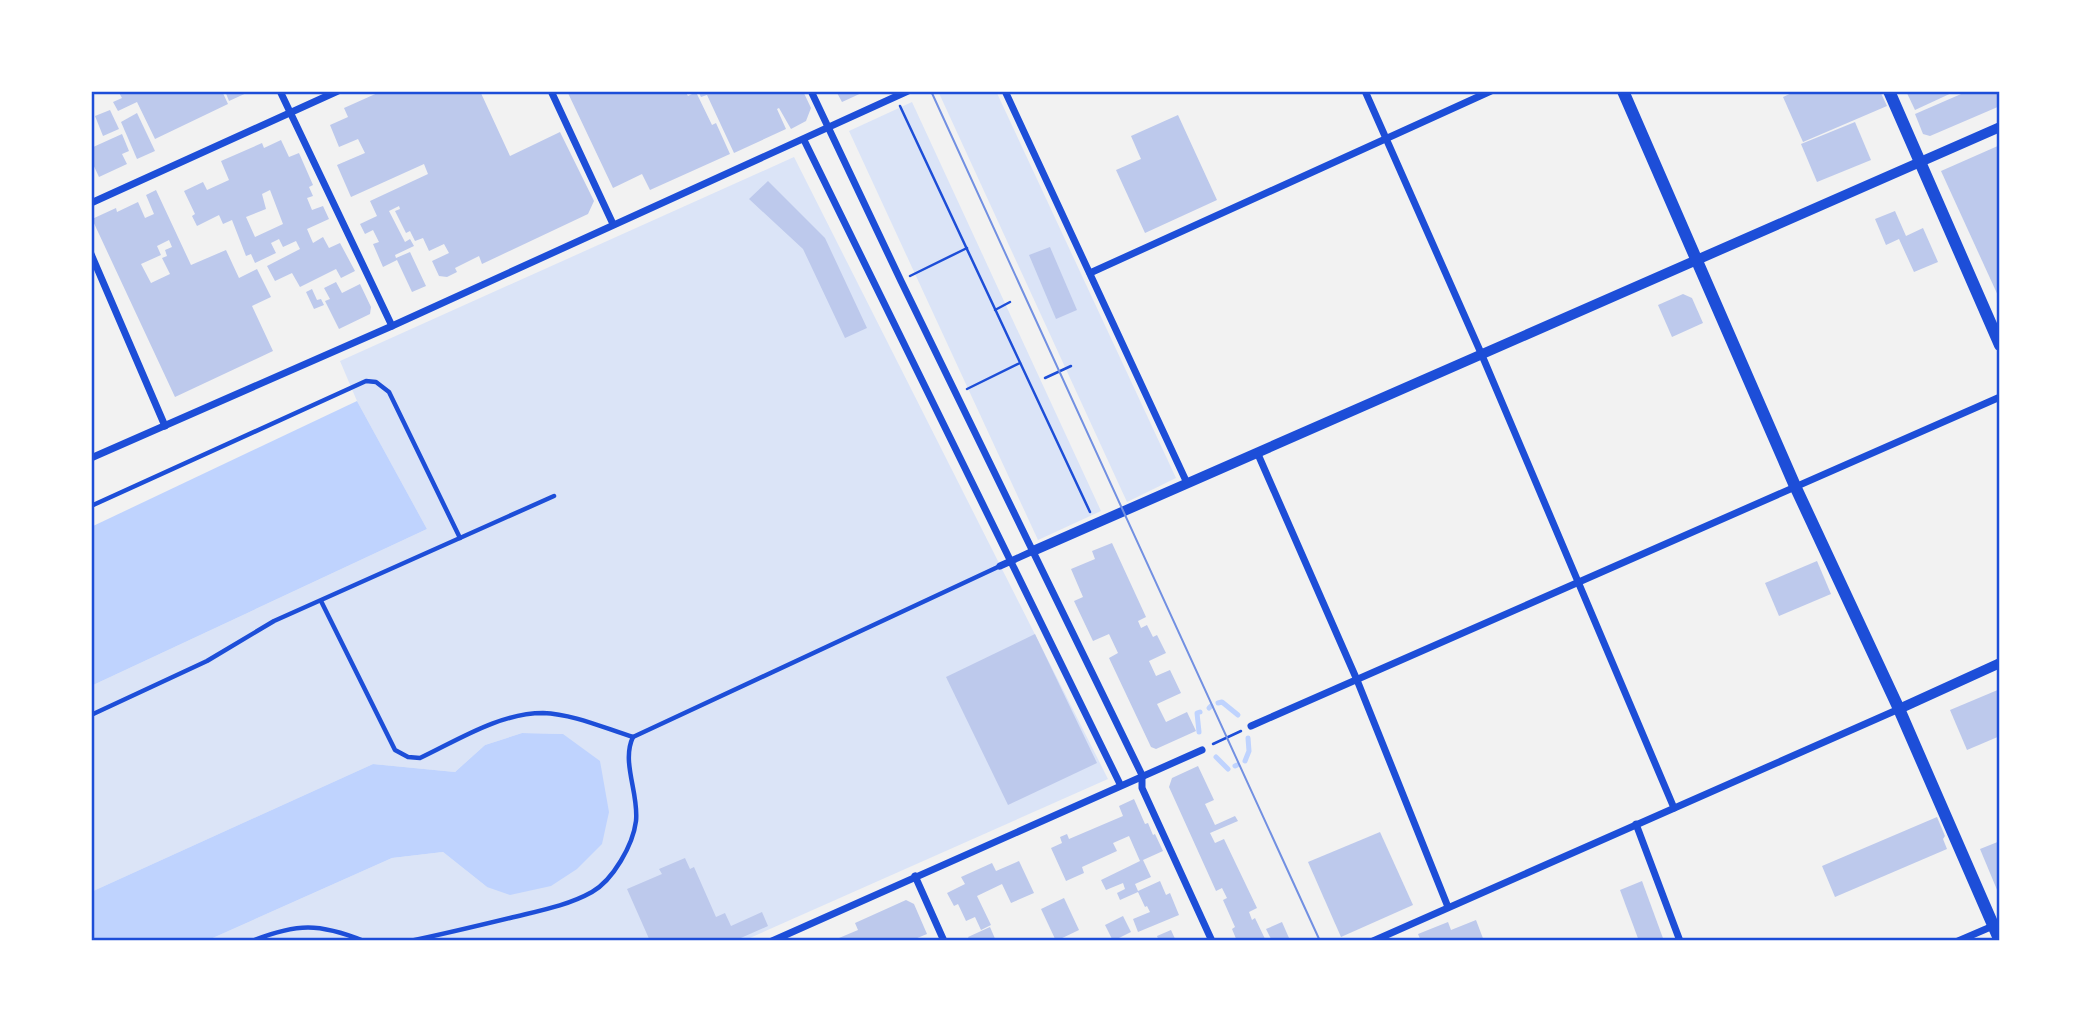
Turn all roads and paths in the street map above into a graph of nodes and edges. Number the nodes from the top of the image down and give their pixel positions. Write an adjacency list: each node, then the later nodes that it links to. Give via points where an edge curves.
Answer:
1 (279, 91): 12 (street)
2 (338, 91): 12 (street)
3 (551, 91): 19 (street)
4 (811, 91): 13 (street)
5 (908, 91): 11 (street)
6 (1006, 91): 23 (street)
7 (1365, 91): 15 (street)
8 (1491, 91): 15 (street)
9 (1623, 91): 22 (main road)
10 (1889, 91): 17 (main road)
11 (895, 97): 13 (street); 20 (path)
12 (290, 114): 18 (street); 27 (street)
13 (828, 126): 16 (street); 24 (street)
14 (2000, 127): 17 (street)
15 (1386, 137): 23 (street); 29 (street)
16 (804, 140): 19 (street); 45 (street)
17 (1919, 162): 22 (street); 28 (main road)
18 (91, 203)
19 (613, 223): 27 (street)
20 (967, 248): 24 (path); 26 (path)
21 (91, 254): 35 (street)
22 (1697, 261): 29 (street); 39 (main road)
23 (1090, 273): 38 (street)
24 (901, 281): 33 (street)
25 (1010, 302): 26 (path)
26 (995, 310): 30 (path)
27 (392, 326): 35 (street)
28 (2000, 345)
29 (1482, 353): 36 (street); 47 (street)
30 (1020, 363): 33 (path); 42 (path)
31 (1071, 366): 32 (path)
32 (1045, 378)
33 (956, 395): 44 (street)
34 (2000, 397): 39 (street)
35 (165, 426): 37 (street)
36 (1258, 452): 38 (street); 50 (street)
37 (91, 458)
38 (1187, 483): 42 (street)
39 (1795, 486): 47 (street); 51 (main road)
40 (554, 496): 43 (lane)
41 (91, 506): 43 (lane, via 366,382 376,382 388,392)
42 (1095, 523): 44 (street)
43 (460, 538): 48 (lane)
44 (1032, 551): 45 (street); 56 (street)
45 (1011, 561): 46 (street); 57 (street)
46 (1000, 566): 54 (lane)
47 (1579, 584): 50 (street); 58 (street)
48 (321, 601): 52 (lane, via 274,621 208,661); 54 (lane, via 395,750 408,757 420,758 495,723 543,713)
49 (2000, 663): 51 (street)
50 (1357, 680): 53 (street); 61 (street)
51 (1899, 709): 58 (street); 62 (main road)
52 (91, 715)
53 (1251, 726): 55 (path)
54 (633, 737): 65 (lane, via 629,761 636,822 612,873 594,891 557,907)
55 (1202, 750): 56 (street)
56 (1142, 775): 57 (street); 68 (street, via 1142,788)
57 (1120, 784): 60 (street)
58 (1674, 808): 59 (street)
59 (1636, 824): 61 (street); 70 (street)
60 (915, 876): 66 (street); 67 (street)
61 (1448, 907): 69 (street)
62 (1997, 924): 71 (street); 72 (main road)
63 (252, 941): 64 (lane, via 271,933 318,926)
64 (364, 941)
65 (410, 941)
66 (772, 941)
67 (944, 941)
68 (1212, 941)
69 (1373, 941)
70 (1680, 941)
71 (1958, 941)
72 (2000, 941)

